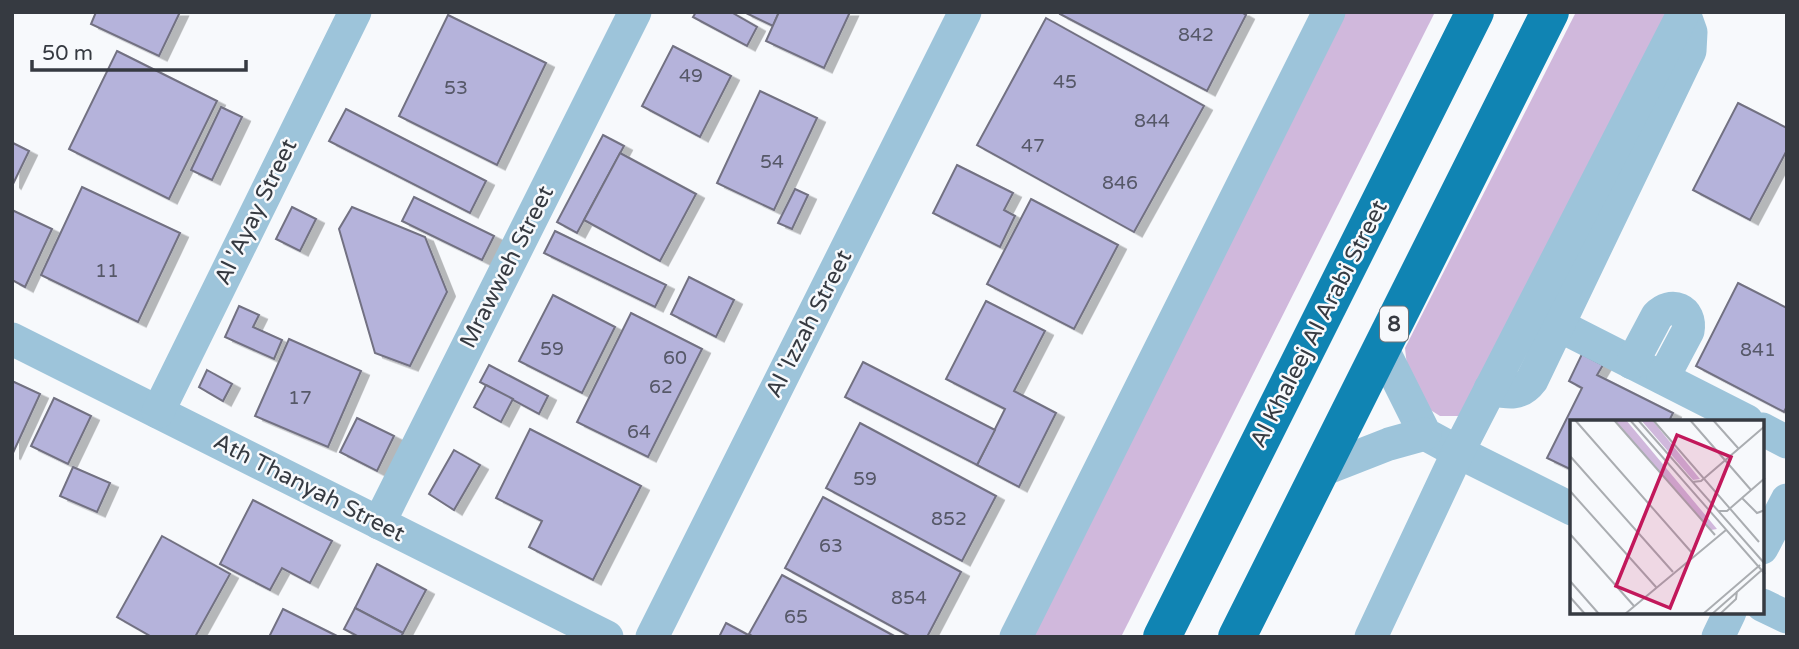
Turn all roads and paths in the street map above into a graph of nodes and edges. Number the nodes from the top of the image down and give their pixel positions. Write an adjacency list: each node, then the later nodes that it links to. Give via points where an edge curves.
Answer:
1 (355, 12): 14 (street, Al 'Ayay Street)
2 (635, 12): 23 (street, Mrawweh Street)
3 (965, 12): 29 (street, Al 'Izzah Street)
4 (1329, 12): 30 (street)
5 (1475, 12): 31 (highway, Al Khaleej Al Arabi Street)
6 (1550, 12): 10 (highway, 8)
7 (1684, 13): 8 (street, via 1691,32 1690,51); 13 (street)
8 (1558, 325): 11 (street); 13 (street, via 1526,387 1509,393)
9 (12, 338): 14 (street, Ath Thanyah Street)
10 (1382, 348): 17 (street); 20 (highway, 8)
11 (1632, 363): 12 (street); 12 (street, via 1657,316 1668,308 1683,311 1688,331)
12 (1663, 379): 15 (street)
13 (1490, 390): 19 (street)
14 (158, 412): 23 (street, Ath Thanyah Street)
15 (1743, 420)
16 (1764, 430): 18 (street)
17 (1425, 434): 19 (street); 20 (street)
18 (1787, 442)
19 (1458, 452): 22 (street); 33 (street)
20 (1320, 471): 32 (highway, 8)
21 (1787, 500): 24 (street)
22 (1570, 508)
23 (379, 523): 28 (street, Ath Thanyah Street)
24 (1764, 544)
25 (1764, 606): 27 (street)
26 (1729, 614): 34 (street)
27 (1787, 617)
28 (607, 637)
29 (652, 637)
30 (1016, 637)
31 (1162, 637)
32 (1237, 637)
33 (1371, 637)
34 (1718, 637)

